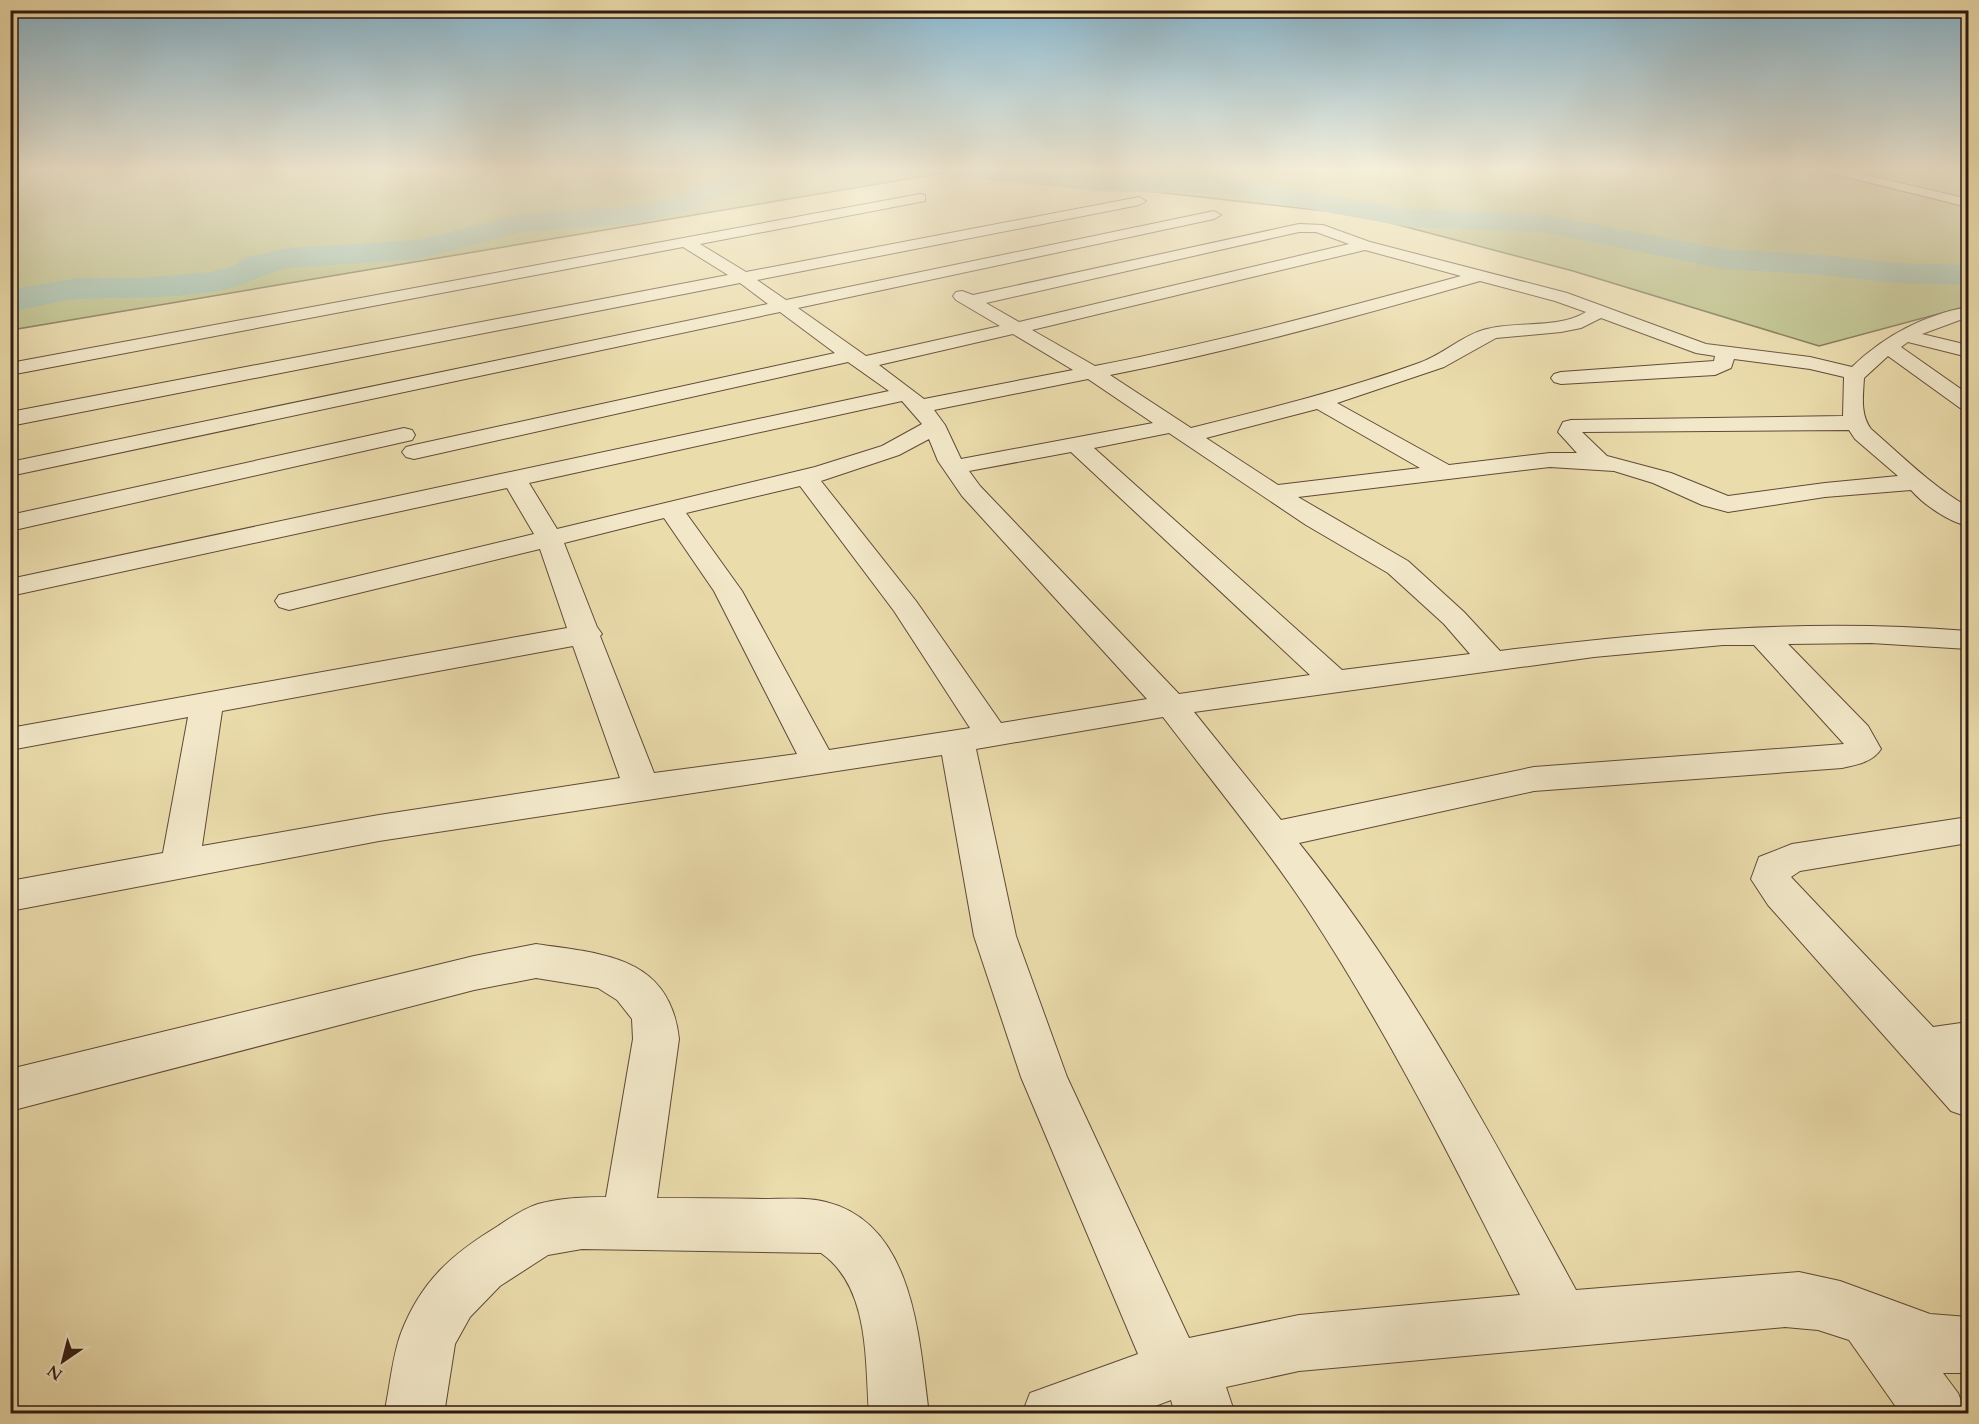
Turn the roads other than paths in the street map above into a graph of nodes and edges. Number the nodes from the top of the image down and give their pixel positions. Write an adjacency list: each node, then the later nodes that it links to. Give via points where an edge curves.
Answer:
1 (721, 235): 6 (street)
2 (962, 235): 10 (street)
3 (1118, 235): 8 (street)
4 (1265, 235): 11 (street)
5 (1339, 235): 7 (street)
6 (686, 242): 10 (street, via 718,253); 22 (street)
7 (1365, 245): 9 (street); 15 (street)
8 (927, 276): 11 (street); 12 (street)
9 (1478, 276): 13 (street); 23 (street, via 1315,322)
10 (744, 278): 12 (street); 19 (street)
11 (970, 301): 15 (street)
12 (783, 306): 21 (street); 30 (street)
13 (1600, 311): 20 (street, via 1688,345); 26 (street, via 1577,324 1491,334 1432,366)
14 (1968, 312): 16 (street, via 1948,316)
15 (1018, 328): 21 (street); 23 (street)
16 (1906, 336): 17 (street); 18 (street)
17 (1888, 347): 24 (street); 27 (street)
18 (1968, 351)
19 (362, 352): 29 (street); 30 (street)
20 (1725, 354): 24 (street, via 1827,366); 25 (street, via 1724,364 1715,369)
21 (856, 359): 28 (street); 30 (street)
22 (10, 369)
23 (1094, 374): 28 (street); 32 (street)
24 (1854, 376): 31 (street)
25 (1561, 378)
26 (1320, 402): 32 (street); 37 (street)
27 (1968, 403)
28 (920, 409): 35 (street); 38 (street, via 926,434); 39 (street)
29 (10, 419)
30 (397, 420): 36 (street); 42 (street); 45 (street)
31 (1855, 423): 34 (street, via 1571,427 1569,432); 40 (street)
32 (1179, 431): 33 (street); 41 (street)
33 (1076, 444): 35 (street); 53 (street)
34 (1600, 462): 37 (street, via 1550,460); 40 (street, via 1640,470 1728,504)
35 (954, 467): 55 (street, via 971,491)
36 (10, 469)
37 (1446, 472): 41 (street)
38 (805, 477): 43 (street); 57 (street, via 906,607)
39 (515, 480): 42 (street); 46 (street)
40 (1917, 482): 44 (street, via 1928,494)
41 (1272, 493): 52 (street, via 1398,567 1454,618)
42 (426, 498): 47 (street)
43 (671, 509): 46 (street); 58 (street, via 728,591)
44 (1968, 518)
45 (10, 523)
46 (549, 538): 48 (street); 49 (street)
47 (10, 588)
48 (289, 601)
49 (586, 634): 54 (street); 59 (street)
50 (1763, 636): 51 (street, via 1871,634); 52 (street, via 1723,636); 61 (street, via 1856,734 1864,749 1842,757 1534,779)
51 (1968, 640)
52 (1493, 661): 53 (street)
53 (1335, 681): 55 (street)
54 (207, 703): 56 (street); 62 (street)
55 (1171, 705): 57 (street); 61 (street)
56 (10, 738)
57 (974, 738): 58 (street); 72 (street, via 995,936 1040,1067)
58 (818, 761): 59 (street)
59 (641, 787): 62 (street, via 379,828)
60 (1968, 830): 65 (street, via 1792,858 1773,867 1771,879 1782,894)
61 (1272, 835): 69 (street, via 1321,898 1415,1048)
62 (180, 865): 63 (street)
63 (10, 896)
64 (1968, 1041): 65 (street)
65 (1924, 1048): 67 (street)
66 (10, 1090): 68 (street, via 474,973 536,961 607,972 632,987 654,1014 656,1039)
67 (1968, 1096)
68 (628, 1223): 73 (street, via 582,1223 539,1230 481,1267 451,1298 428,1336); 74 (street, via 803,1225 835,1231 865,1254 882,1290)
69 (1561, 1319): 70 (street, via 1785,1299 1821,1303); 72 (street, via 1299,1343)
70 (1869, 1321): 71 (street, via 1952,1347); 76 (street)
71 (1968, 1346)
72 (1190, 1384): 75 (street)
73 (414, 1413)
74 (899, 1413)
75 (1051, 1413)
76 (1937, 1413)

